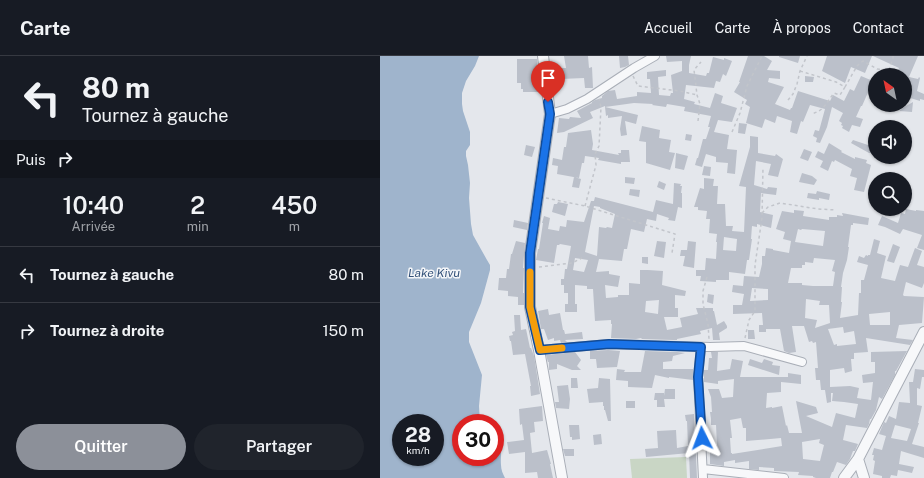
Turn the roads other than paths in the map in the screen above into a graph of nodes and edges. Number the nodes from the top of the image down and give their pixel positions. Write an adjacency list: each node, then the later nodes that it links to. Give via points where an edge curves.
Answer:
1 (543, 56): 3 (street)
2 (655, 56): 3 (street, via 587,98 567,109)
3 (550, 114): 6 (street, via 530,253 530,307)
4 (924, 332): 8 (street)
5 (701, 347): 6 (street, via 609,344); 7 (street, via 744,346); 9 (street, via 698,377)
6 (540, 350): 10 (street)
7 (802, 362)
8 (858, 459): 13 (street); 14 (street)
9 (703, 469): 11 (street); 12 (street)
10 (562, 478)
11 (703, 478)
12 (784, 478)
13 (844, 478)
14 (864, 478)

